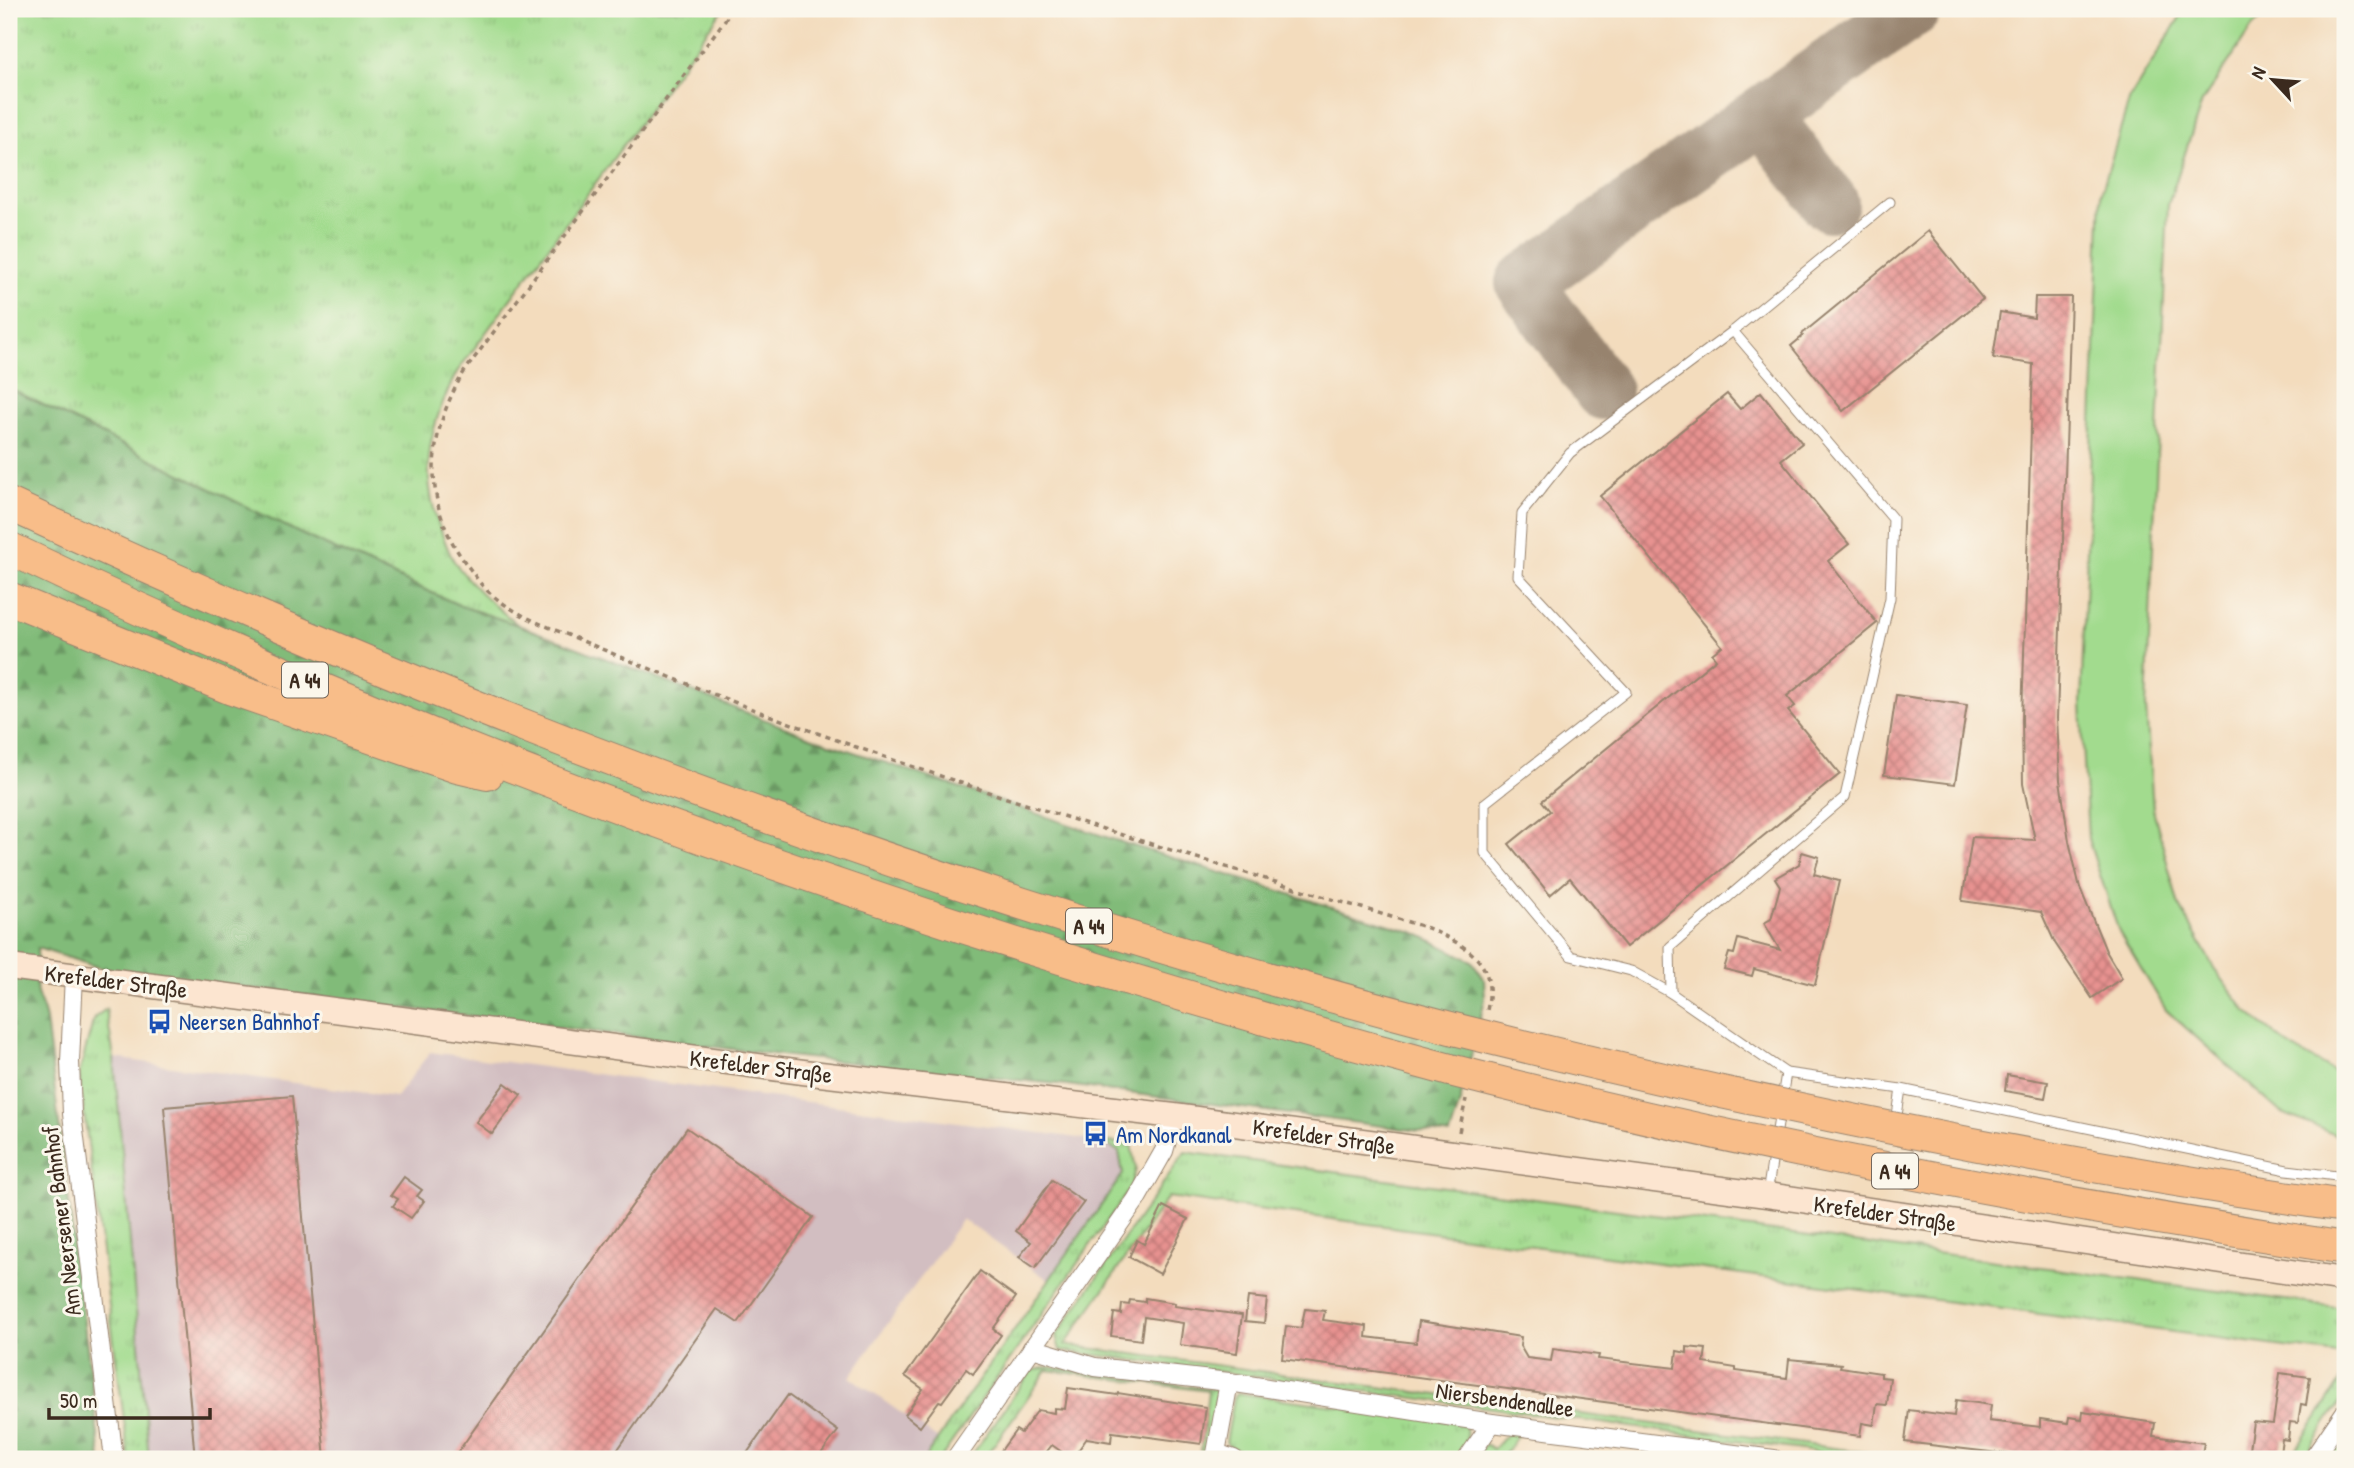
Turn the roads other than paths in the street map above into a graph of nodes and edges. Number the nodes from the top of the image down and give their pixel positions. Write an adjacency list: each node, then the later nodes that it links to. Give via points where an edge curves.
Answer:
1 (1890, 202): 2 (lane)
2 (1733, 331): 11 (lane, via 1893,519 1890,598 1845,797 1670,947); 11 (lane, via 1570,453 1522,513 1518,576 1626,692 1485,803 1485,853 1571,956 1631,971)
3 (9, 482): 6 (highway, via 95,523)
4 (9, 504): 6 (highway, A 44)
5 (9, 548): 8 (highway, A 44, via 352,701)
6 (178, 582): 18 (highway, A 44, bridge, via 494,715 677,786 972,889 1292,986 1471,1025 1667,1081 1899,1131)
7 (9, 598): 8 (highway, via 243,693 457,767)
8 (606, 801): 19 (highway, A 44, bridge, via 999,940 1460,1078 1891,1170)
9 (9, 967): 10 (street, Krefelder Straße)
10 (74, 975): 14 (street, Krefelder Straße, via 803,1072); 25 (street, Am Neersener Bahnhof, via 72,1114)
11 (1671, 993): 12 (lane)
12 (1786, 1073): 13 (lane); 17 (lane)
13 (1901, 1089): 15 (lane); 16 (lane, via 2287,1170)
14 (1174, 1116): 17 (street, Krefelder Straße); 21 (street, via 1164,1151 1142,1191)
15 (1893, 1144)
16 (2345, 1177)
17 (1767, 1195): 20 (street, Krefelder Straße)
18 (2345, 1206)
19 (2345, 1248)
20 (2345, 1280)
21 (1032, 1349): 22 (street, Niersbendenallee, via 1096,1367); 26 (street)
22 (1229, 1382): 24 (street, Niersbendenallee); 27 (street, via 1216,1452)
23 (2345, 1412): 30 (street)
24 (1492, 1423): 28 (street); 29 (street, Niersbendenallee)
25 (114, 1459)
26 (955, 1459)
27 (1234, 1459)
28 (1467, 1459)
29 (1774, 1459)
30 (2314, 1459)

